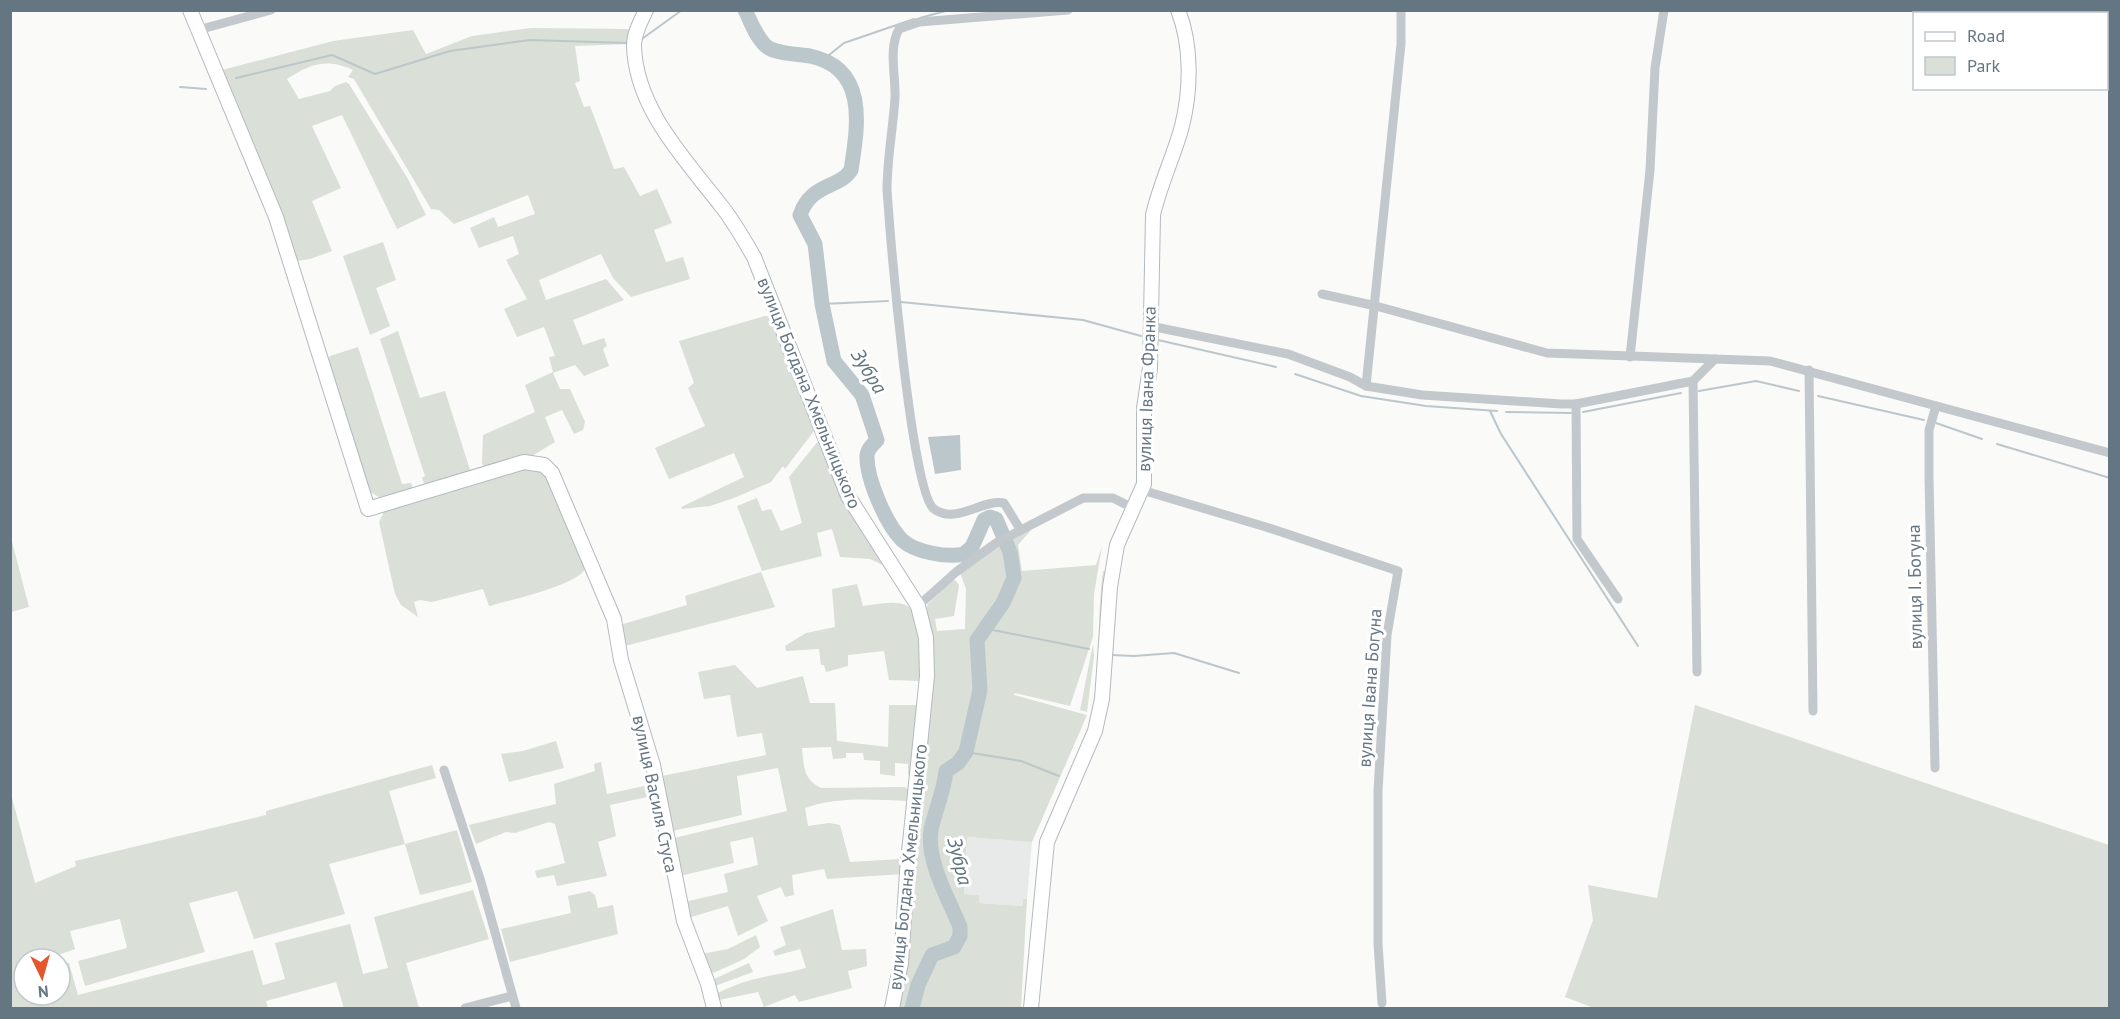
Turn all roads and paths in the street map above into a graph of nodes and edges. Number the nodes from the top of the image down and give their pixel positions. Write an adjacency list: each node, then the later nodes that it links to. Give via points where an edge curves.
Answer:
1 (190, 10): 8 (street)
2 (271, 10): 8 (street)
3 (646, 10): 24 (street, вулиця Богдана Хмельницького, via 634,45 646,94 658,121 699,181 736,225 754,257 848,496)
4 (1068, 10): 22 (street, via 919,22 904,26 897,33 894,47 895,98 887,158 888,190 913,440 929,505 950,514 1004,503)
5 (1178, 10): 11 (street, вулиця Івана Франка, via 1187,40 1187,93 1182,127 1153,215)
6 (1401, 10): 10 (street)
7 (1664, 10): 12 (street, via 1654,68 1650,170)
8 (198, 30): 33 (street, вулиця Василя Стуса, via 276,217 368,509 524,462 544,465 552,473 614,619 621,660 652,765 684,921)
9 (1322, 294): 10 (street)
10 (1376, 306): 12 (street, via 1547,353); 16 (street)
11 (1150, 326): 16 (street, via 1288,354); 20 (street, вулиця Івана Франка, via 1150,368 1144,408 1146,471)
12 (1630, 357): 13 (street)
13 (1715, 359): 14 (street, via 1770,361); 15 (street)
14 (1809, 370): 18 (street); 26 (street)
15 (1693, 381): 17 (street); 25 (street)
16 (1366, 386): 17 (street, via 1422,395)
17 (1576, 405): 23 (street, via 1577,539)
18 (1936, 406): 19 (street); 27 (street, вулиця І. Богуна, via 1929,430)
19 (2109, 453)
20 (1142, 490): 21 (street, вулиця Івана Франка); 30 (street, вулиця Івана Богуна, via 1398,571 1387,634 1378,791)
21 (1133, 508): 22 (street, via 1113,498 1083,498); 35 (street, вулиця Івана Франка, via 1120,536 1113,569 1102,699 1095,731 1047,842)
22 (1015, 531): 24 (street, via 956,572)
23 (1618, 599)
24 (918, 606): 34 (street, вулиця Богдана Хмельницького, via 926,638 927,676 901,963)
25 (1697, 672)
26 (1813, 711)
27 (1935, 768)
28 (444, 770): 29 (street, via 481,882)
29 (512, 996): 31 (street); 32 (street)
30 (1382, 1003)
31 (465, 1008)
32 (516, 1008)
33 (714, 1008)
34 (892, 1008)
35 (1031, 1008)

